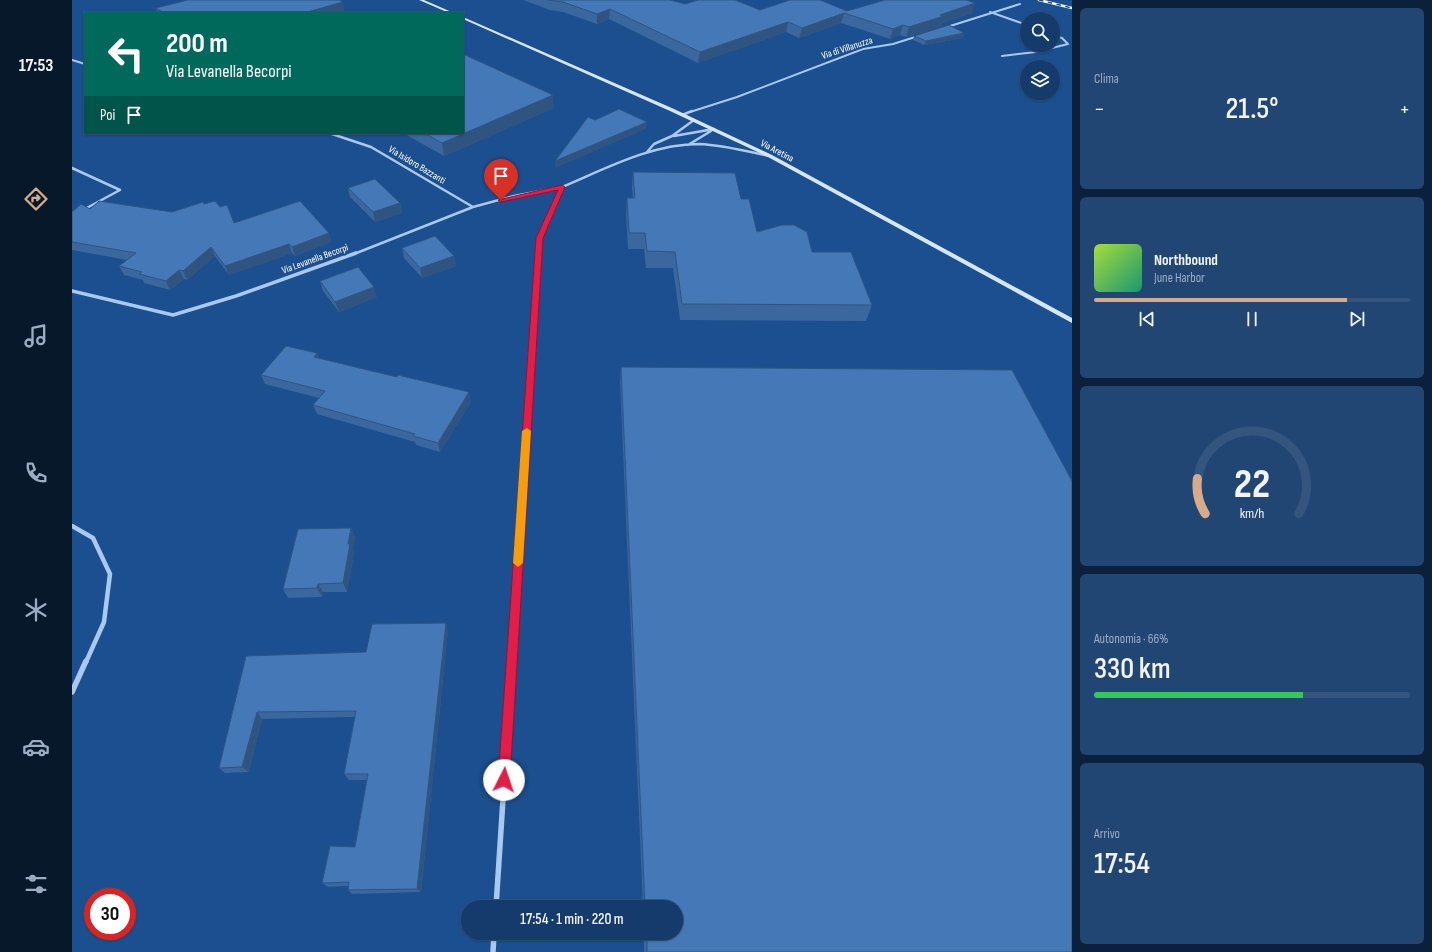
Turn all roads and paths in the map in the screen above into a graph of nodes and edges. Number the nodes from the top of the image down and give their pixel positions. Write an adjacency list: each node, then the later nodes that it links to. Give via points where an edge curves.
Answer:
1 (421, 0): 3 (street)
2 (1020, 4): 4 (street, Via di Villanuzza)
3 (450, 12)
4 (990, 12): 6 (street); 13 (street, Via di Villanuzza, via 892,44 863,49)
5 (464, 18): 13 (street, Via Aretina)
6 (1020, 23)
7 (1060, 39): 8 (street, via 1068,44)
8 (1060, 46)
9 (1032, 52): 10 (street)
10 (1002, 56)
11 (72, 60): 12 (street)
12 (84, 64)
13 (682, 115): 14 (street, Via Aretina)
14 (694, 120): 15 (street, Via Aretina); 17 (street)
15 (714, 129): 17 (street); 18 (street); 20 (street, Via Aretina)
16 (332, 134): 23 (street, Via Isidoro Bazzanti, via 371,147)
17 (672, 136): 19 (street, via 654,144)
18 (688, 145): 19 (street); 20 (street, via 715,146)
19 (646, 153): 22 (street, Via Levanella Becorpi)
20 (770, 156): 26 (street, Via Aretina)
21 (72, 168): 24 (street, via 120,190)
22 (562, 187): 23 (street, Via Levanella Becorpi); 29 (street, via 539,238)
23 (473, 207): 25 (street, Via Levanella Becorpi, via 340,259 236,296 173,315)
24 (79, 212)
25 (72, 291)
26 (1072, 321)
27 (72, 526): 28 (street, via 93,538 110,574 104,622)
28 (72, 692)
29 (496, 900)
30 (494, 940): 31 (street)
31 (493, 952)

